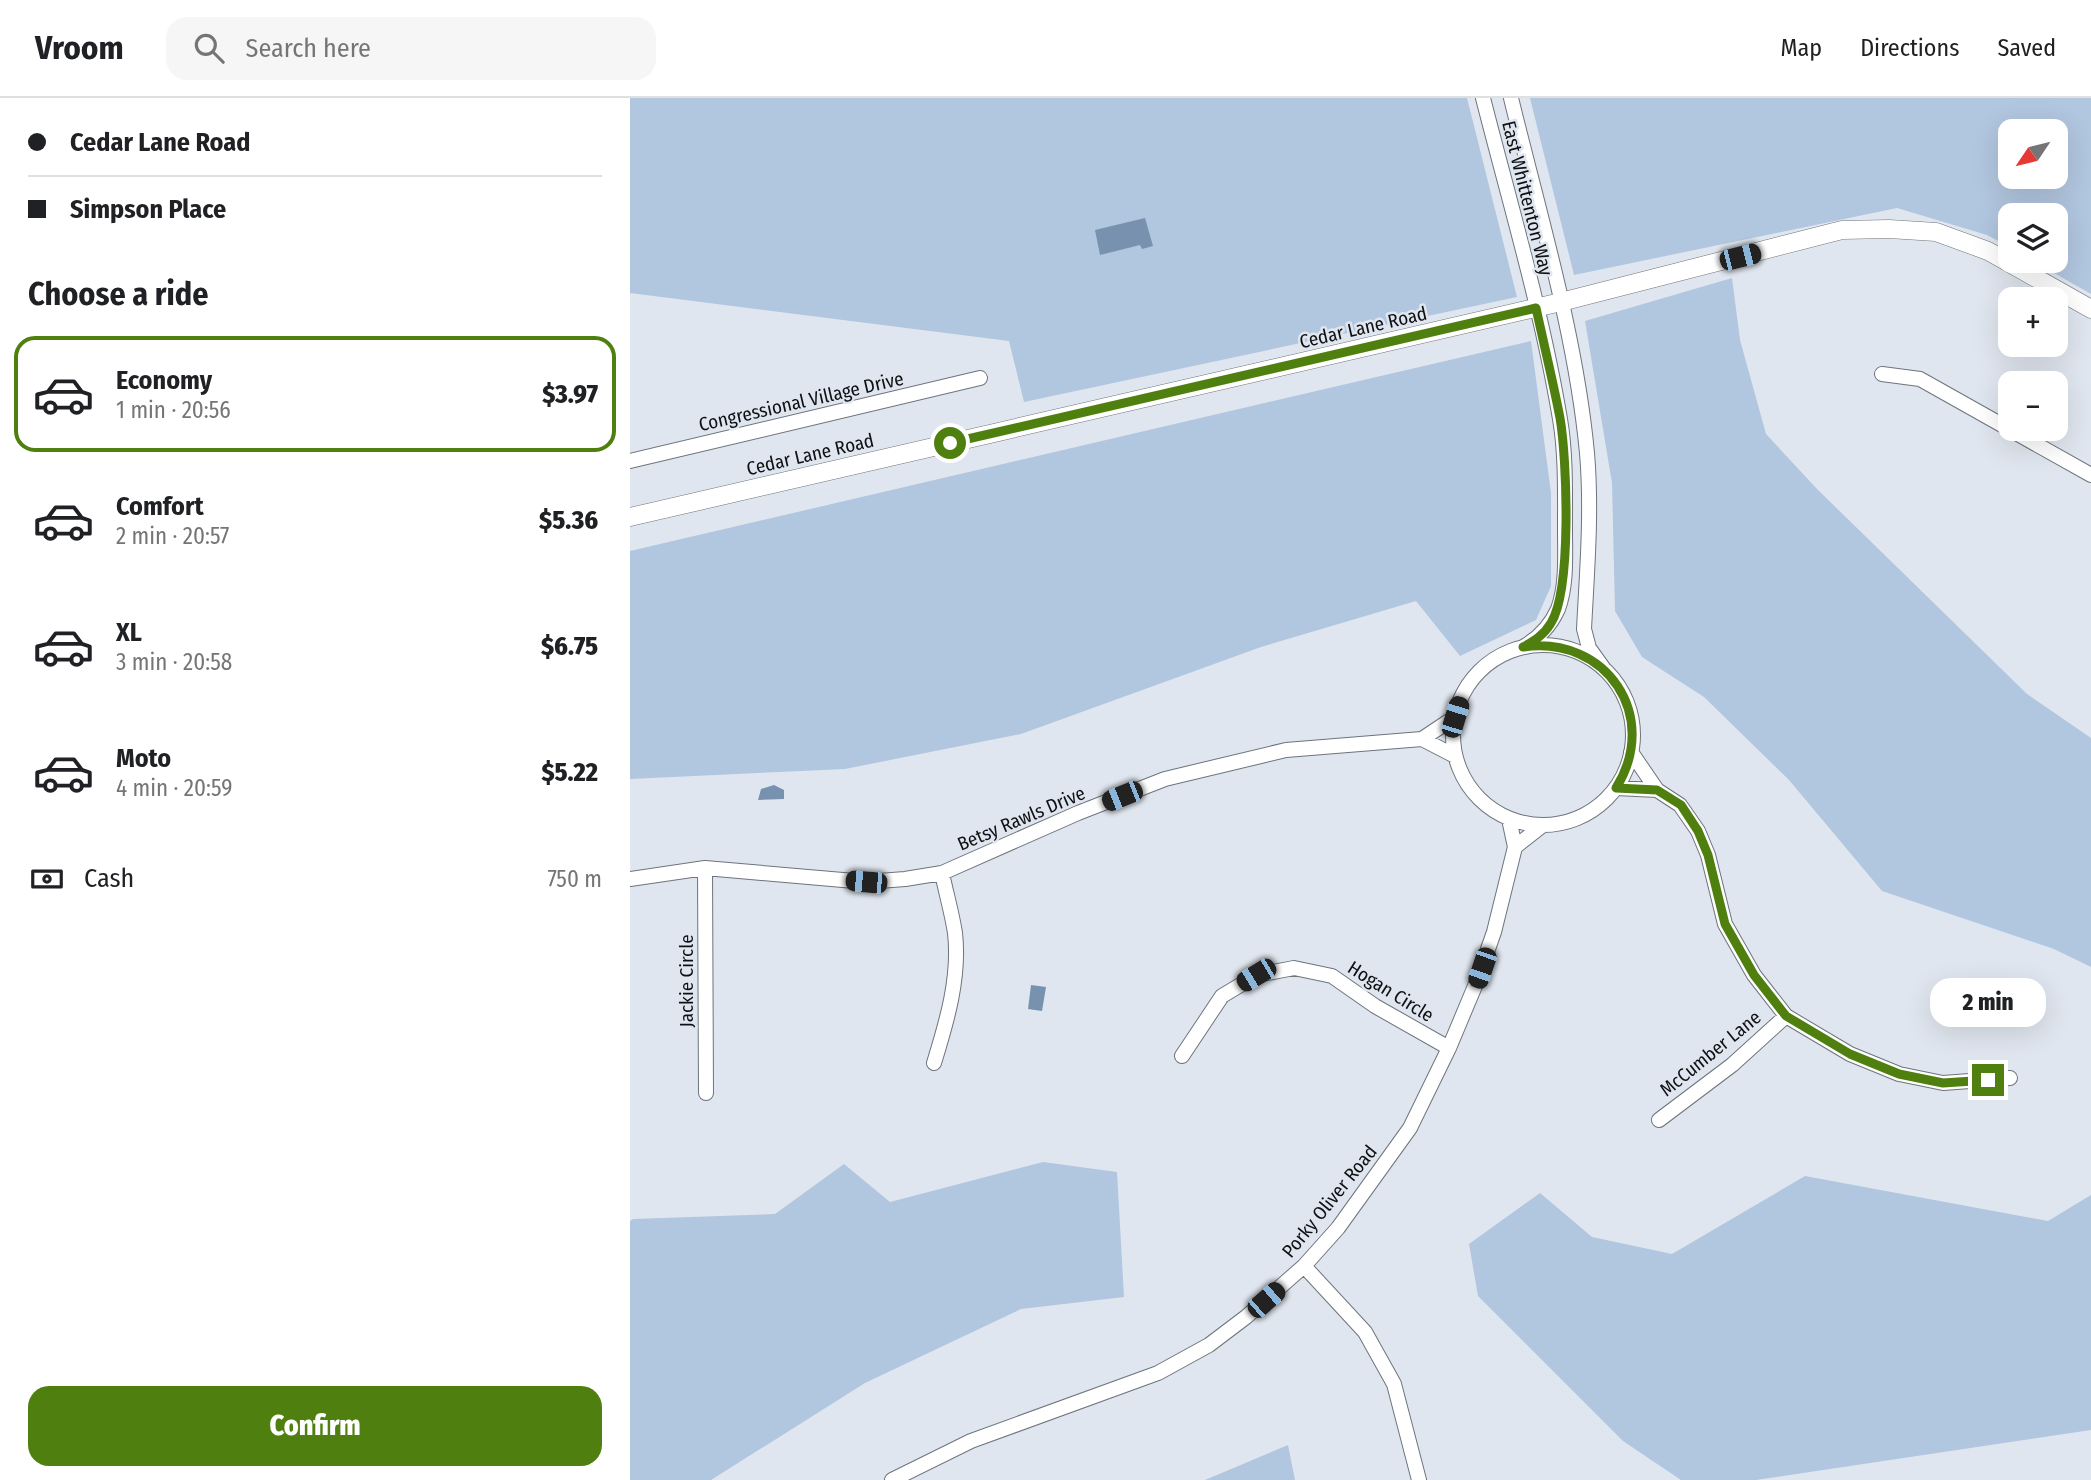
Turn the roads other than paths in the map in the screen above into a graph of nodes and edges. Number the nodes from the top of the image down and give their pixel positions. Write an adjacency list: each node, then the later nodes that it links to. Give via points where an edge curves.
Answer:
1 (1483, 98): 4 (street, East Whittenton Way)
2 (1511, 98): 3 (street, East Whittenton Way)
3 (1561, 302): 4 (street, Cedar Lane Road); 5 (street, Cedar Lane Road, via 1842,230 1889,229 1936,232 1988,251); 12 (street, East Whittenton Way, via 1587,456 1584,629 1589,648)
4 (1536, 308): 10 (street, Cedar Lane Road); 11 (street, East Whittenton Way, via 1560,421 1565,569 1559,607 1551,623 1539,638)
5 (2091, 309)
6 (1882, 374): 9 (street, via 1920,379)
7 (980, 378): 8 (street, Congressional Village Drive)
8 (630, 461)
9 (2091, 475)
10 (630, 517)
11 (1523, 647): 12 (street, via 1570,649); 13 (street, via 1499,656 1480,671 1460,699)
12 (1604, 669): 15 (street, via 1629,712)
13 (1455, 717): 14 (street, Betsy Rawls Drive); 16 (street)
14 (1422, 739): 16 (street); 23 (street, Betsy Rawls Drive, via 1286,750 1165,779)
15 (1631, 752): 17 (street); 18 (street)
16 (1455, 756): 19 (street, via 1475,794)
17 (1616, 788): 18 (street); 20 (street, via 1583,816)
18 (1657, 790): 25 (street, via 1681,805 1698,831 1725,924 1754,975)
19 (1509, 819): 20 (street); 21 (street, Porky Oliver Road)
20 (1544, 825): 21 (street)
21 (1515, 847): 26 (street, Porky Oliver Road, via 1494,932)
22 (705, 869): 23 (street, Betsy Rawls Drive, via 866,882); 24 (street, Betsy Rawls Drive); 30 (street, Jackie Circle)
23 (942, 873): 28 (street, via 955,933 955,967 948,1017)
24 (630, 879)
25 (1786, 1016): 29 (street, via 1850,1054 1899,1074 1943,1083); 31 (street, McCumber Lane, via 1732,1065)
26 (1449, 1048): 27 (street, Hogan Circle, via 1332,976 1294,968 1256,975 1222,996); 32 (street, Porky Oliver Road, via 1410,1128)
27 (1182, 1056)
28 (934, 1063)
29 (2010, 1079)
30 (706, 1093)
31 (1659, 1120)
32 (1304, 1266): 33 (street, Porky Oliver Road, via 1246,1318 1158,1373 971,1441); 34 (street, via 1365,1332 1394,1384)
33 (892, 1480)
34 (1419, 1480)

